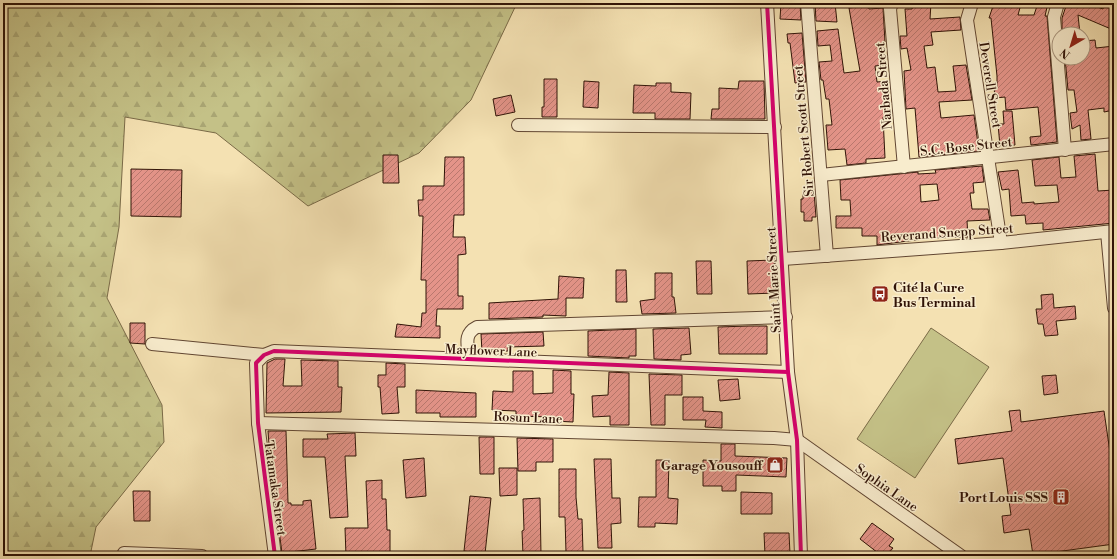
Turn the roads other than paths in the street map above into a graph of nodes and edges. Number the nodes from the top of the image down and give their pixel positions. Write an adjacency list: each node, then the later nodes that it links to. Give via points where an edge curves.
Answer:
1 (767, 3): 7 (street, Saint Marie Street)
2 (807, 3): 12 (street, Sir Robert Scott Street)
3 (892, 3): 11 (street, Narbada Street, via 890,9)
4 (972, 3): 10 (street, Deverell Street, via 967,20)
5 (1058, 3): 9 (street, via 1054,17)
6 (518, 125): 7 (street)
7 (775, 127): 16 (street, Saint Marie Street)
8 (1114, 144): 9 (street, S.C. Bose Street)
9 (1065, 150): 10 (street, S.C. Bose Street)
10 (988, 158): 11 (street, S.C. Bose Street); 14 (street, Deverell Street)
11 (904, 166): 12 (street, S.C. Bose Street)
12 (821, 175): 15 (street, Sir Robert Scott Street)
13 (1110, 232): 14 (street, Reverand Snepp Street); 17 (street)
14 (1001, 243): 15 (street, Reverand Snepp Street)
15 (827, 256): 16 (street, Reverand Snepp Street)
16 (782, 259): 18 (street, Saint Marie Street)
17 (1114, 308)
18 (786, 317): 21 (street, via 477,327 467,336); 22 (street, Saint Marie Street)
19 (152, 344): 20 (street, Mayflower Lane)
20 (264, 355): 21 (street, Mayflower Lane, via 274,351); 23 (street, via 256,363)
21 (469, 359): 22 (street, Mayflower Lane)
22 (788, 372): 24 (street, Saint Marie Street)
23 (258, 423): 24 (street, Rosun Lane); 27 (street, Tatamaka Street)
24 (797, 440): 28 (street, Saint Marie Street); 29 (street, Sophia Lane)
25 (124, 553): 26 (street)
26 (202, 556)
27 (275, 556)
28 (801, 556)
29 (962, 556)

